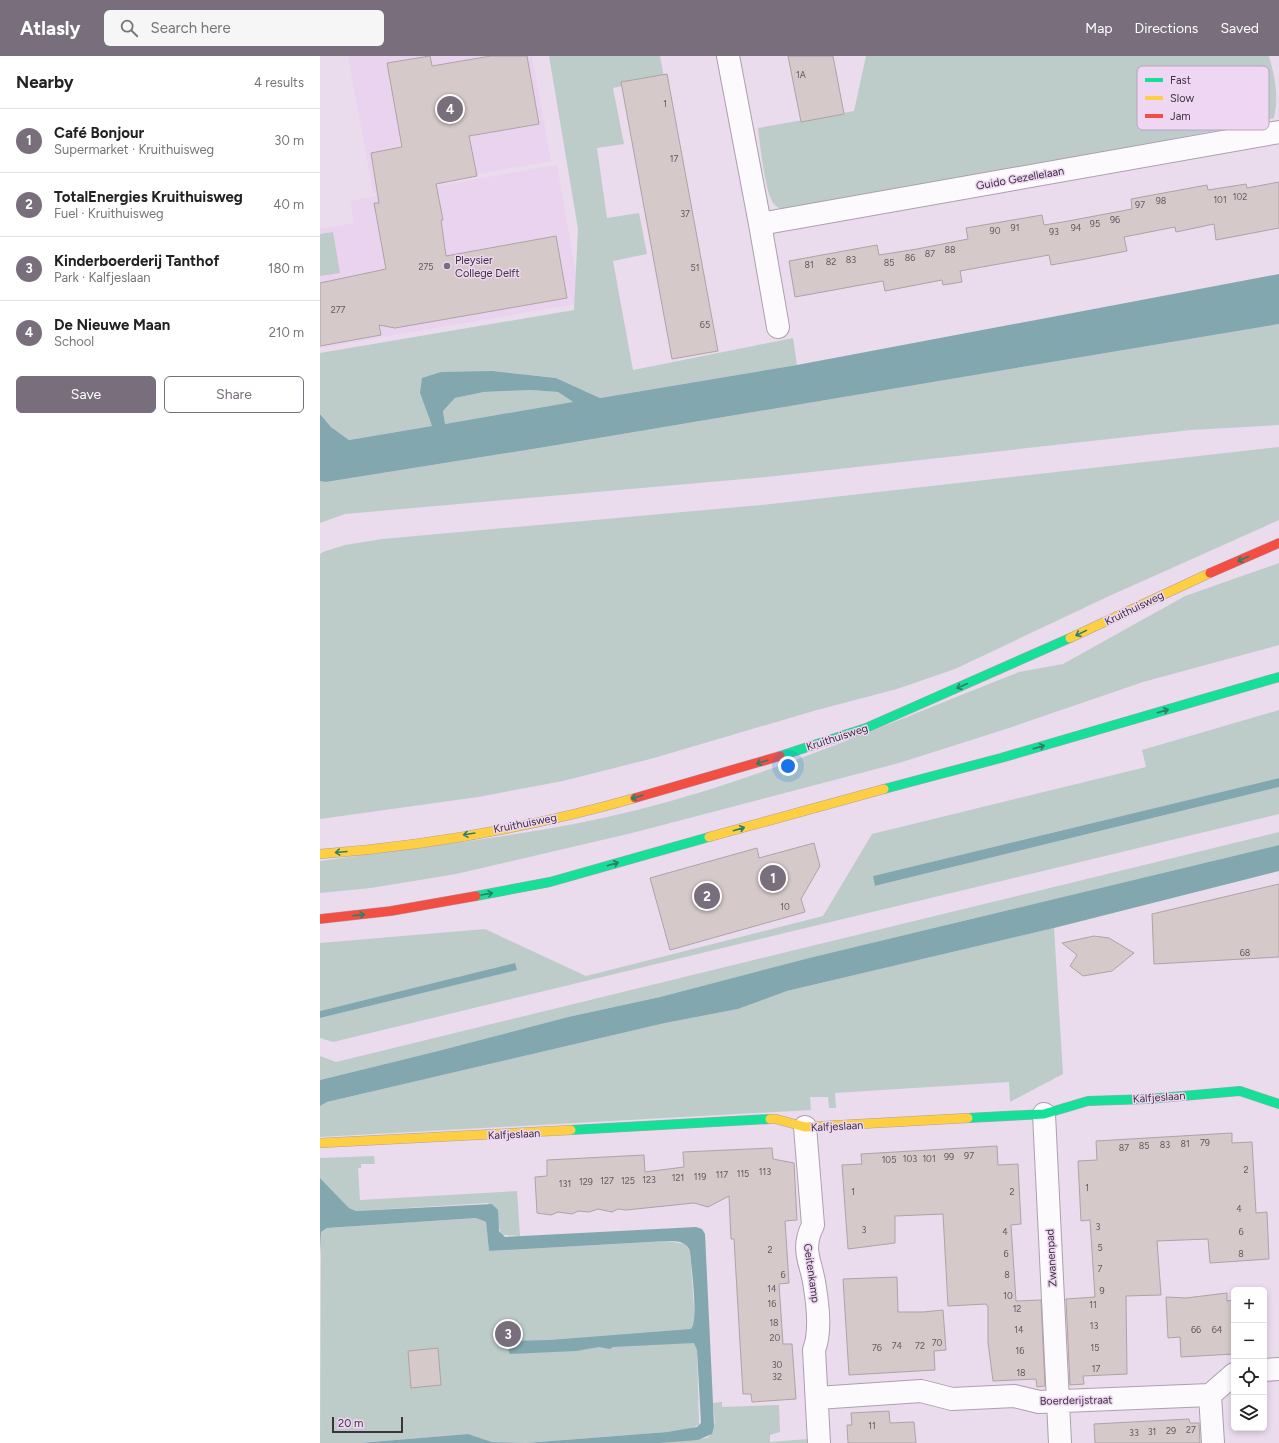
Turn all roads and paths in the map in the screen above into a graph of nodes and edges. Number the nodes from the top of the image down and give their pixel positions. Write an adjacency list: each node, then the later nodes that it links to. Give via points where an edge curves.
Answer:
1 (728, 56): 3 (street)
2 (1279, 132): 3 (street, Guido Gezellelaan)
3 (760, 224): 4 (street)
4 (778, 326)
5 (1279, 543): 7 (main road, Kruithuisweg, one-way to 7, via 859,731 749,766 606,806 508,828 372,850)
6 (1279, 677): 8 (main road, one-way to 6, via 391,911 550,882 1001,758)
7 (320, 854)
8 (320, 919)
9 (1279, 1107): 10 (main road, Kalfjeslaan, via 1240,1091 1088,1101)
10 (1044, 1114): 11 (main road, Kalfjeslaan); 18 (street, Zwanenpad)
11 (805, 1128): 12 (main road, Kalfjeslaan, via 776,1119); 17 (street, Geitenkamp, via 813,1225 807,1238 807,1252 815,1287 818,1339 814,1350)
12 (320, 1143)
13 (1279, 1369): 14 (street)
14 (1267, 1370)
15 (1231, 1377): 16 (street)
16 (1210, 1395): 18 (street, Boerderijstraat); 21 (street)
17 (816, 1398): 18 (street, Boerderijstraat, via 921,1391 952,1399 1014,1396 1039,1402); 19 (street, Geitenkamp)
18 (1058, 1401): 20 (street, Zwanenpad)
19 (819, 1443)
20 (1060, 1443)
21 (1213, 1443)

